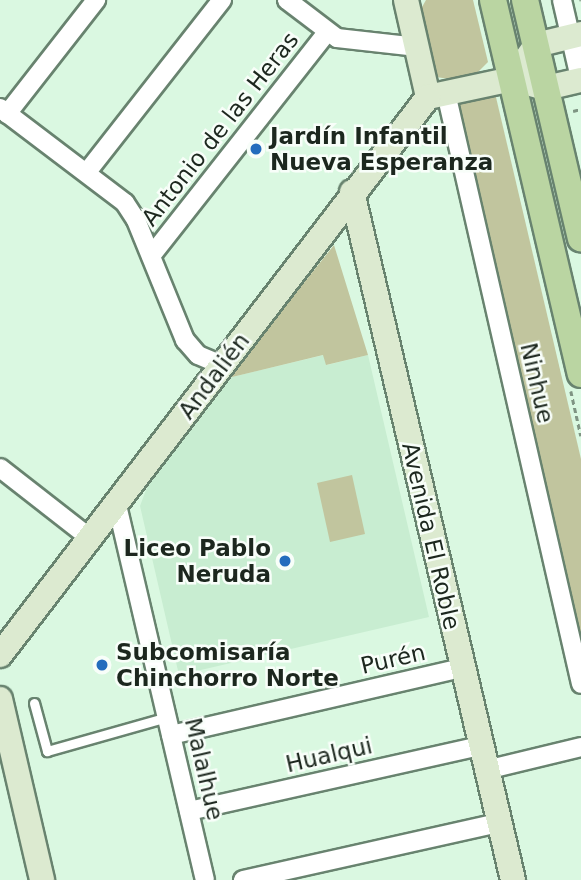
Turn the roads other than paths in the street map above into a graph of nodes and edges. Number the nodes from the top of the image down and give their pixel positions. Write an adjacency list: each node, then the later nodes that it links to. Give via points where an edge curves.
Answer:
1 (96, 0): 16 (street)
2 (222, 0): 17 (street)
3 (286, 0): 8 (street)
4 (493, 0): 12 (main road)
5 (525, 0): 10 (main road)
6 (562, 0): 9 (street)
7 (410, 4): 11 (street)
8 (327, 32): 11 (street, via 337,38); 20 (street, Antonio de las Heras)
9 (576, 35): 10 (street); 13 (street)
10 (536, 45): 12 (street); 14 (main road)
11 (417, 47): 15 (street)
12 (512, 79): 14 (street); 15 (street); 22 (main road)
13 (581, 81): 14 (street)
14 (546, 88): 19 (main road)
15 (437, 95): 18 (street, Andalién); 28 (street, Ninhue)
16 (4, 111): 17 (street)
17 (87, 173): 20 (street, via 132,211)
18 (352, 192): 21 (street, Andalién); 27 (street, Avenida El Roble)
19 (581, 239)
20 (151, 256): 21 (street, via 185,340 198,355)
21 (222, 365): 24 (street, Andalién)
22 (581, 374)
23 (3, 477): 25 (street)
24 (117, 505): 25 (street, Andalién); 31 (street, Malalhue)
25 (90, 538): 26 (street, Andalién)
26 (0, 655)
27 (461, 668): 31 (street, Purén); 33 (street, Avenida El Roble)
28 (581, 684)
29 (0, 698): 32 (street)
30 (34, 704): 31 (lane, via 47,751)
31 (169, 726): 36 (street, Malalhue)
32 (5, 744): 38 (street)
33 (480, 746): 35 (street, Avenida El Roble); 36 (street, Hualqui)
34 (581, 747): 35 (street)
35 (486, 770): 37 (street, Avenida El Roble)
36 (189, 811): 39 (street, Malalhue)
37 (499, 823): 40 (street); 41 (street, Avenida El Roble)
38 (42, 880)
39 (205, 880)
40 (243, 880)
41 (513, 880)

